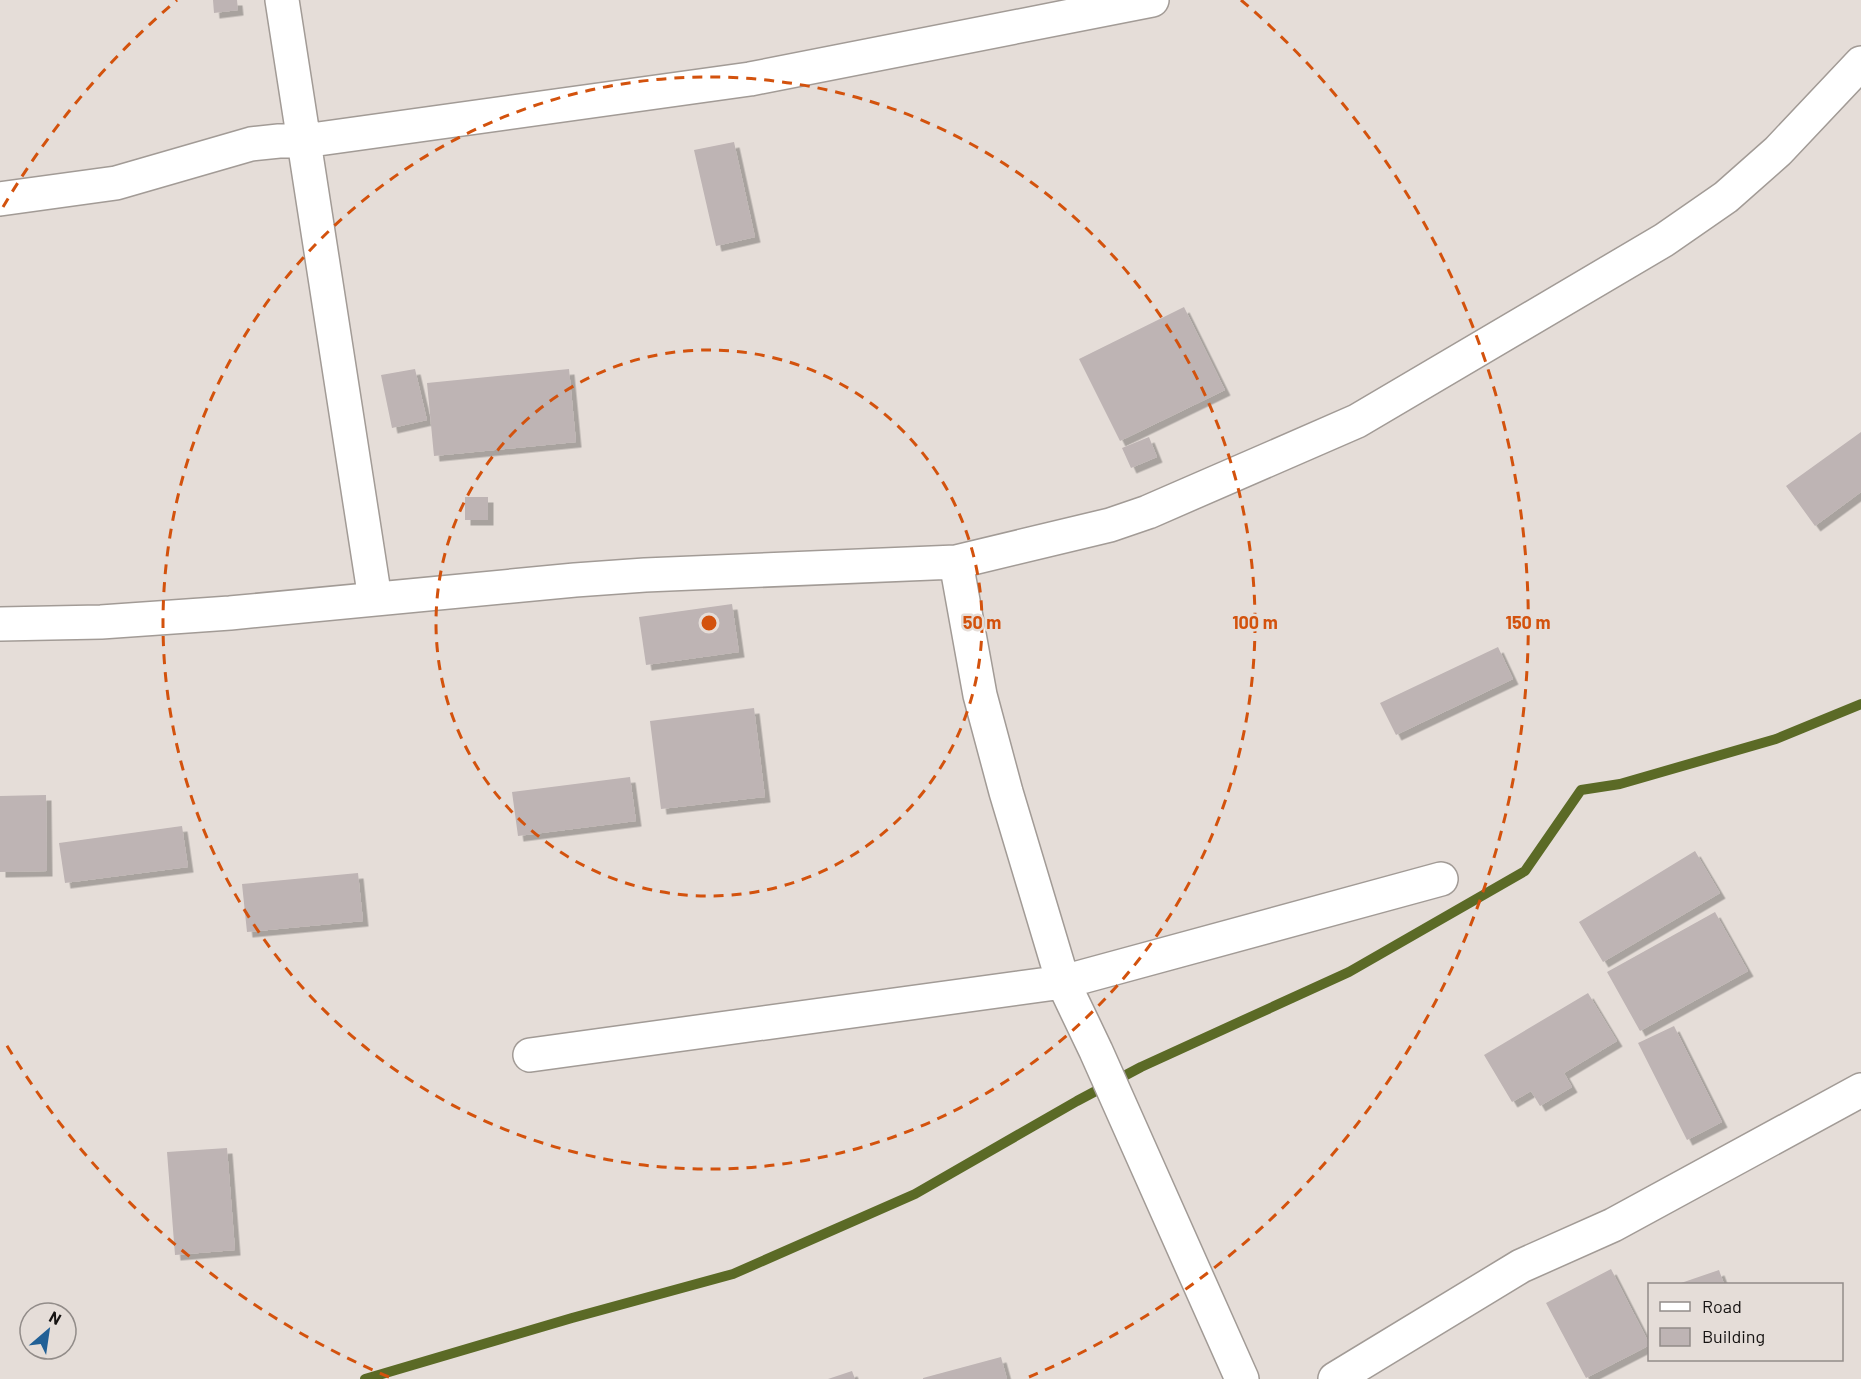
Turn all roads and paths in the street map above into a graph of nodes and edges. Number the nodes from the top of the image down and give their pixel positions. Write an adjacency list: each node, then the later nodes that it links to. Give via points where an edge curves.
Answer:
1 (282, 0): 4 (street)
2 (1152, 0): 4 (street, via 750,79)
3 (1861, 63): 6 (street, via 1778,151 1726,197 1664,240 1357,422 1148,512 1110,525)
4 (304, 141): 5 (street, via 251,144 116,183); 7 (street)
5 (0, 199)
6 (956, 562): 7 (street, via 645,575); 10 (street, via 980,695)
7 (375, 599): 8 (street, via 100,622)
8 (0, 624)
9 (1441, 879): 10 (street)
10 (1063, 982): 11 (street); 13 (street)
11 (530, 1055)
12 (1861, 1090): 14 (street, via 1613,1225 1521,1266)
13 (1242, 1379)
14 (1335, 1379)

